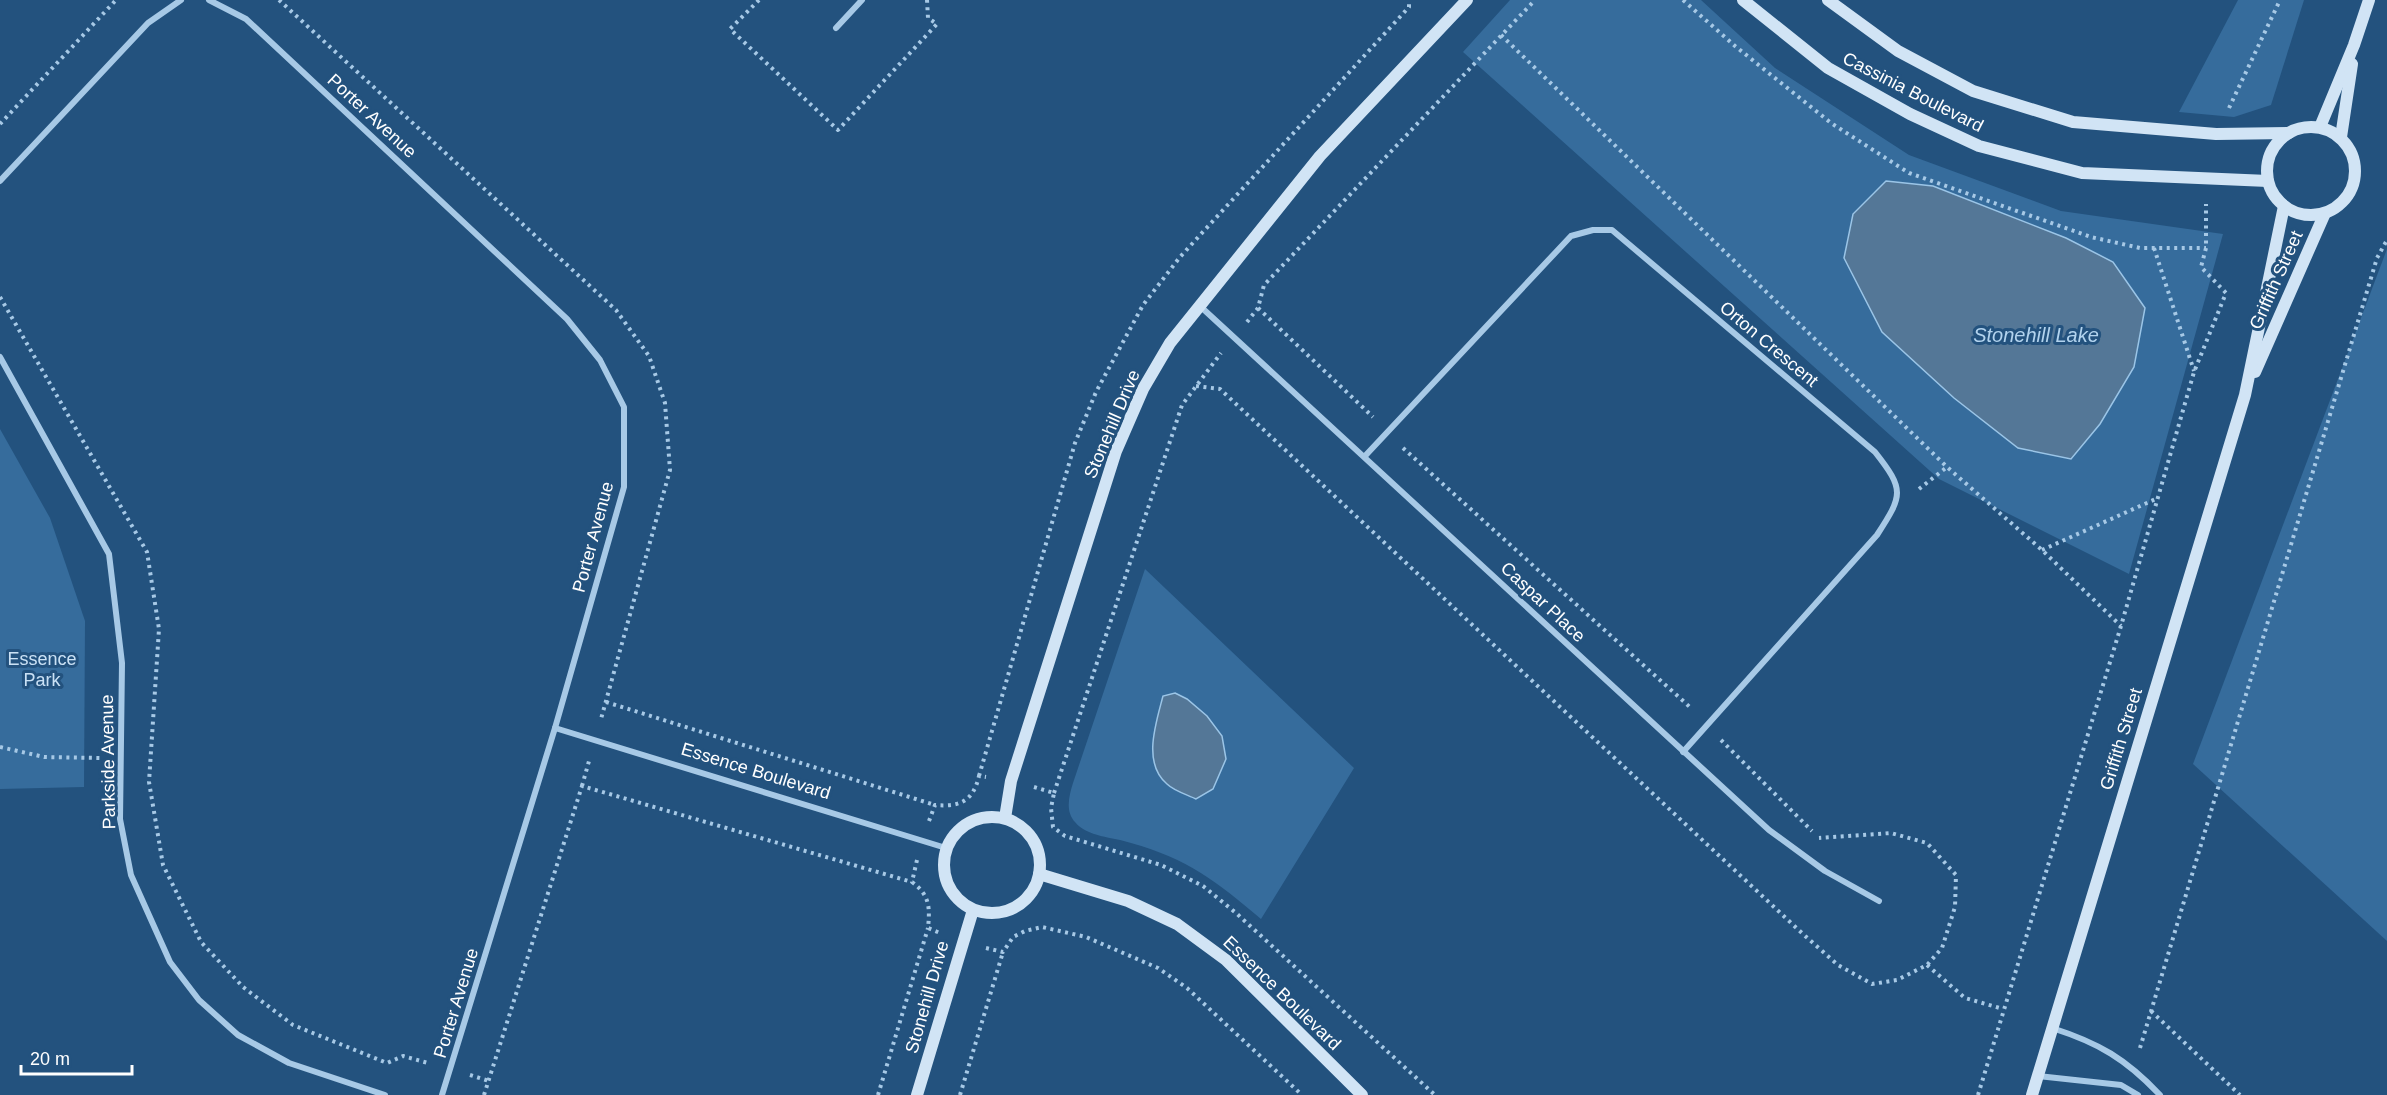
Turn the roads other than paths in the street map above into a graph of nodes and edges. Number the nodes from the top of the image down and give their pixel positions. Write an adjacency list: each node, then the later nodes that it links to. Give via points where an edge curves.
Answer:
1 (180, 0): 13 (street, via 148,23)
2 (209, 0): 21 (street, Porter Avenue, via 246,19 567,319 600,360 624,407 624,487)
3 (862, 0): 8 (street)
4 (1467, 0): 17 (street, Stonehill Drive, via 1320,156)
5 (1743, 0): 14 (street, Cassinia Boulevard, via 1828,68 1910,114 1979,146 2082,173)
6 (1828, 0): 11 (street, Cassinia Boulevard, via 1898,51 1973,91 2073,122 2216,134)
7 (2369, 0): 9 (street)
8 (836, 28)
9 (2354, 45): 10 (street); 12 (street)
10 (2320, 127): 11 (street); 12 (street)
11 (2289, 133): 14 (street, via 2271,154)
12 (2341, 137): 16 (street, via 2355,161 2354,180 2346,197)
13 (0, 181)
14 (2268, 181): 15 (street)
15 (2284, 206): 16 (street, via 2305,215); 19 (street, Griffith Street)
16 (2325, 213): 19 (street, Griffith Street)
17 (1201, 307): 20 (street, Caspar Place); 23 (street, Stonehill Drive, via 1165,352 1143,389 1116,451 1011,781)
18 (0, 357): 30 (street, Parkside Avenue, via 109,554 122,663 120,819 131,875 170,962 199,1000 238,1035 289,1064)
19 (2245, 395): 28 (street, Griffith Street)
20 (1365, 456): 22 (street, Caspar Place); 22 (street, Orton Crescent, via 1571,237 1593,230 1612,231 1875,453 1894,477 1897,499 1892,512 1877,535)
21 (555, 728): 24 (street, Essence Boulevard); 31 (street, Porter Avenue)
22 (1683, 752): 26 (street, Caspar Place, via 1769,830 1825,872)
23 (1005, 818): 24 (street, via 986,816 969,822 955,833); 25 (street, via 1029,833 1040,859)
24 (946, 848): 27 (street, via 943,866 947,884)
25 (1039, 874): 27 (street, via 1022,903 1007,911); 33 (street, Essence Boulevard, via 1128,901 1177,924 1226,960)
26 (1879, 901)
27 (973, 910): 32 (street, Stonehill Drive)
28 (2052, 1028): 29 (street, Griffith Street); 36 (street, via 2087,1039 2135,1069)
29 (2038, 1076): 34 (street, Griffith Street); 35 (street, via 2121,1085)
30 (385, 1095)
31 (442, 1095)
32 (917, 1095)
33 (1362, 1095)
34 (2032, 1095)
35 (2138, 1095)
36 (2160, 1095)

